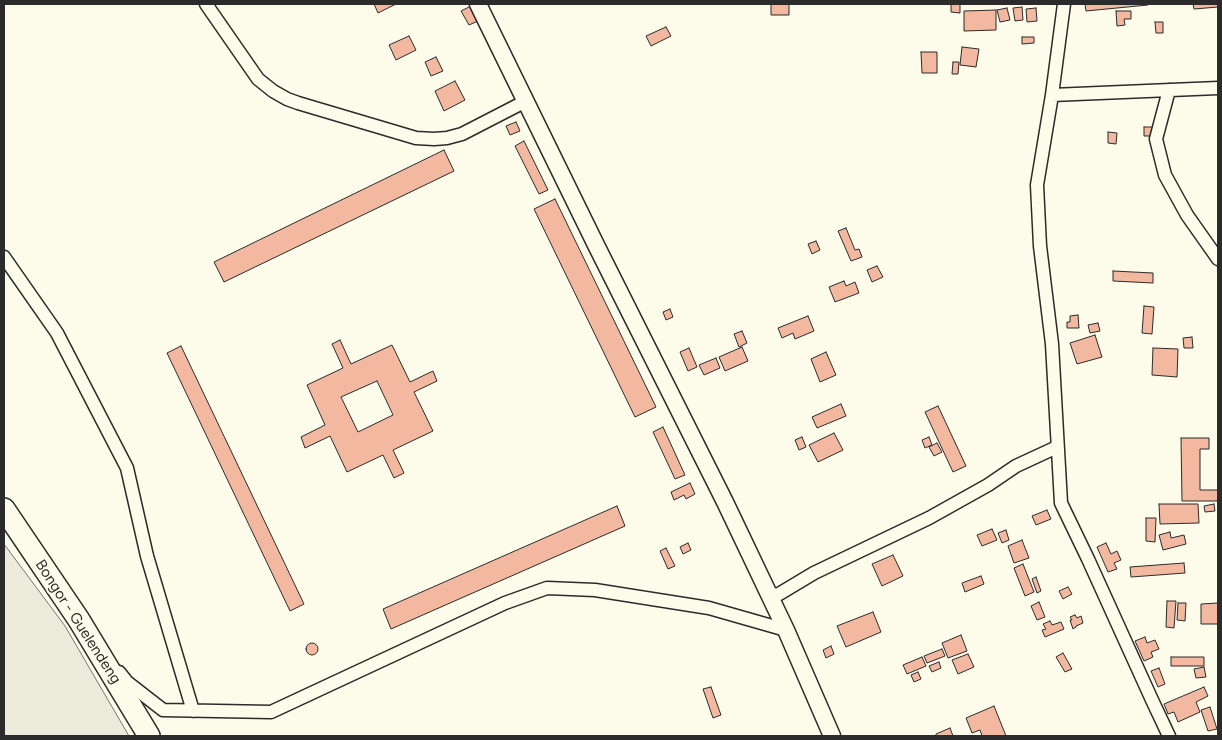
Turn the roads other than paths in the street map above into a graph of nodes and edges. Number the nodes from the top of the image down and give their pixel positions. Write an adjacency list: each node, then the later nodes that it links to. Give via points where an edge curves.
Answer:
1 (206, 4): 7 (street, via 258,79 273,91 298,103 416,138 434,139 462,134)
2 (478, 4): 7 (street)
3 (1064, 4): 6 (street)
4 (1218, 88): 5 (street)
5 (1168, 90): 6 (street); 9 (street, via 1156,139 1165,176 1187,215)
6 (1052, 94): 10 (street, via 1036,186 1052,344)
7 (526, 101): 12 (street)
8 (4, 257): 15 (street, via 57,333 127,468 147,556)
9 (1218, 258)
10 (1057, 446): 12 (street, via 1016,466 929,518 814,573 779,594); 18 (street, via 1061,503)
11 (4, 509): 13 (highway, Bongor - Guelendeng)
12 (769, 596): 14 (street)
13 (79, 620): 15 (street, via 127,682 163,710); 16 (highway, Bongor - Guelendeng)
14 (786, 630): 15 (street, via 709,608 595,590 547,588 505,603 271,712); 17 (street)
15 (193, 710)
16 (150, 736)
17 (832, 736)
18 (1170, 736)

